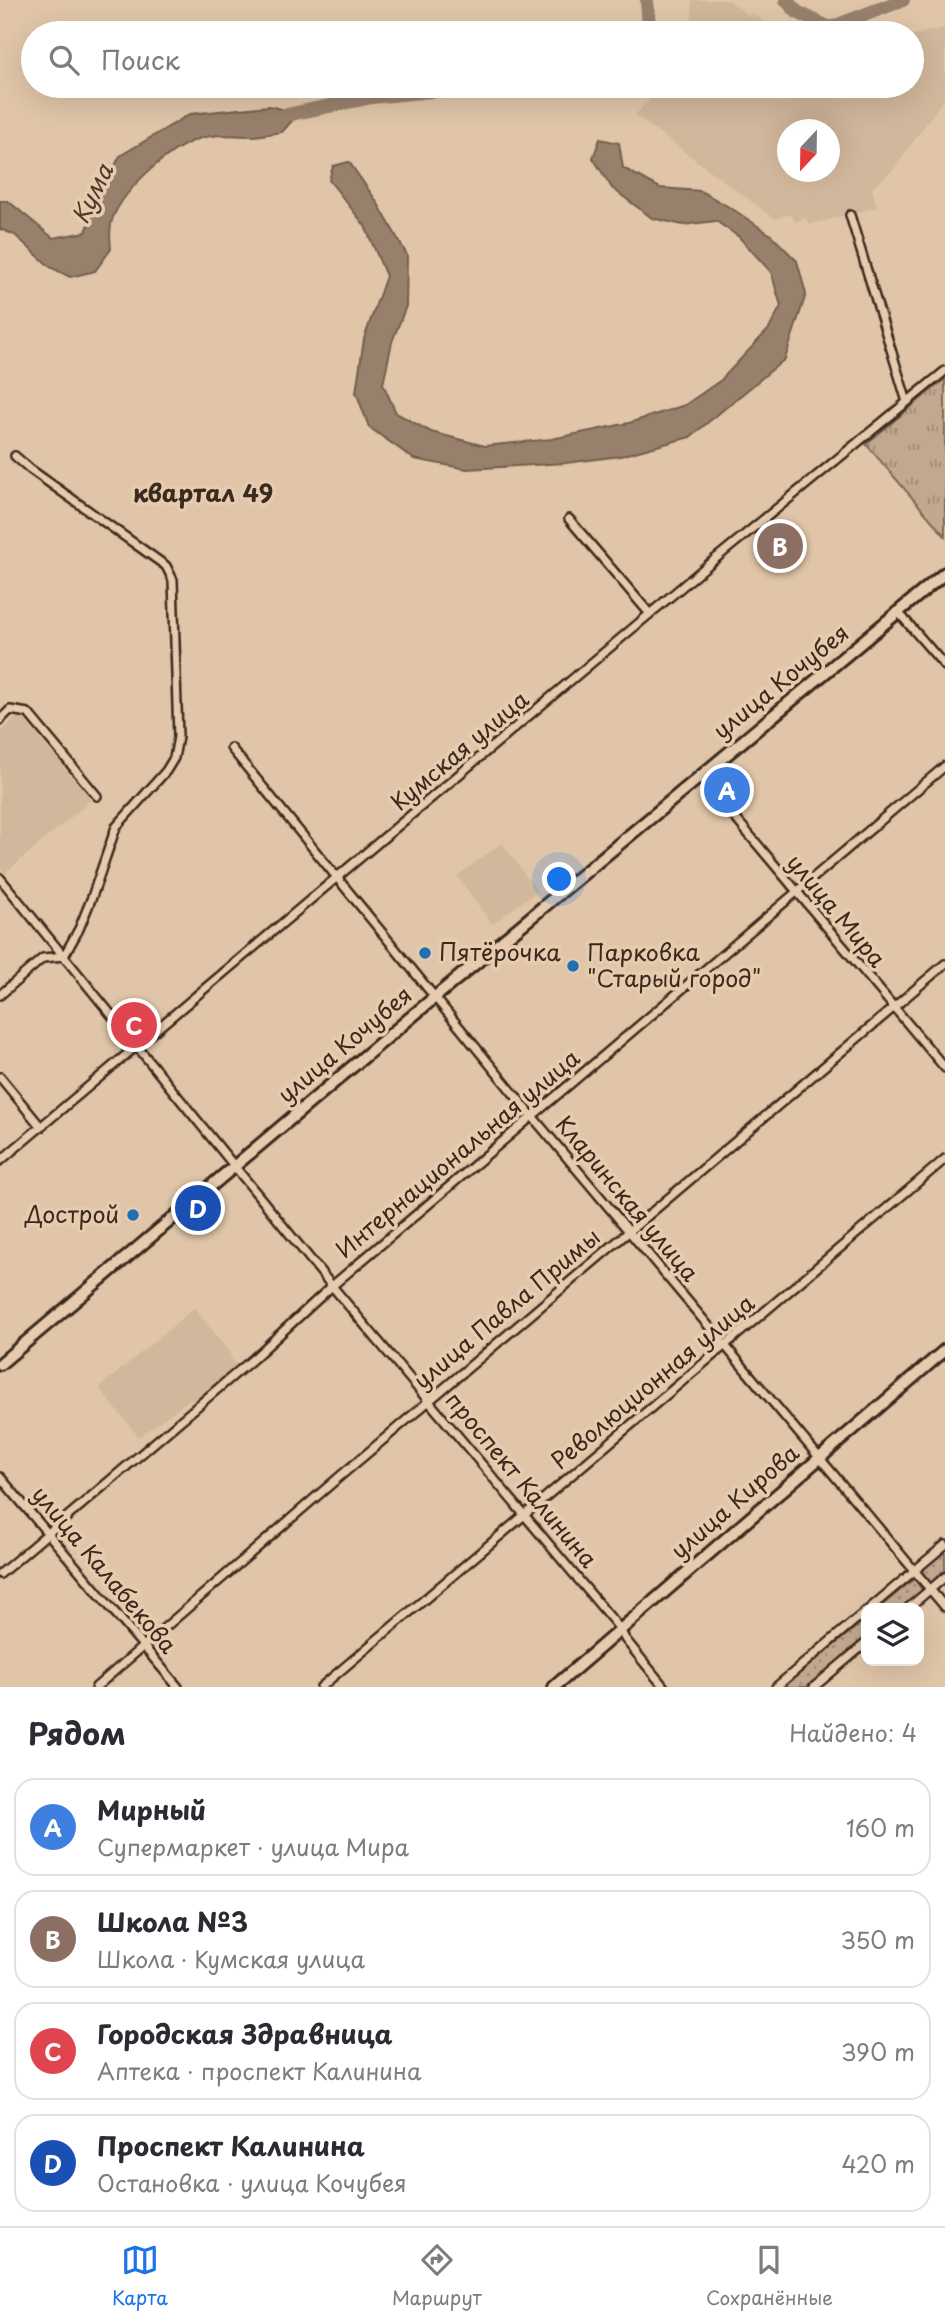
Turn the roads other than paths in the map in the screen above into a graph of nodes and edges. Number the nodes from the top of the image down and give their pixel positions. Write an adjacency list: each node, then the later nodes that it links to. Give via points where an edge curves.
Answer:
1 (850, 215): 3 (street)
2 (945, 371): 3 (street, Кумская улица)
3 (908, 401): 8 (street, Кумская улица)
4 (15, 456): 18 (street, via 166,566 173,580 178,737 174,758 116,827 92,897)
5 (569, 519): 8 (street)
6 (945, 573): 7 (main road, улица Кочубея)
7 (899, 612): 9 (street); 13 (main road, улица Кочубея)
8 (650, 614): 16 (street, Кумская улица)
9 (945, 666)
10 (0, 720): 14 (street, via 10,710 28,713)
11 (231, 748): 16 (street, Кларинская улица)
12 (945, 766): 17 (street, Интернациональная улица)
13 (700, 776): 17 (street, улица Мира); 21 (main road, улица Кочубея)
14 (97, 796)
15 (0, 878): 18 (street, проспект Калинина)
16 (336, 880): 21 (street, Кларинская улица); 23 (street, Кумская улица)
17 (796, 893): 22 (street, улица Мира); 26 (street, Интернациональная улица)
18 (64, 956): 20 (street, via 43,958); 23 (street, проспект Калинина)
19 (945, 964): 22 (street, улица Павла Примы)
20 (0, 995)
21 (435, 997): 26 (street, Кларинская улица); 30 (main road, улица Кочубея)
22 (893, 1008): 24 (street, улица Мира); 31 (street, улица Павла Примы)
23 (136, 1047): 27 (street, Кумская улица); 30 (street, проспект Калинина)
24 (945, 1069)
25 (0, 1077): 27 (street)
26 (532, 1116): 31 (street, Кларинская улица); 32 (street, Интернациональная улица)
27 (41, 1127): 29 (street, Кумская улица)
28 (945, 1159): 33 (street, Революционная улица)
29 (0, 1161)
30 (234, 1166): 32 (street, проспект Калинина); 35 (main road, улица Кочубея)
31 (629, 1231): 33 (street, Кларинская улица); 36 (street, улица Павла Примы)
32 (332, 1286): 36 (street, проспект Калинина); 40 (street, Интернациональная улица)
33 (725, 1345): 37 (street, Кларинская улица); 39 (street, Революционная улица)
34 (945, 1350): 37 (main road, улица Кирова)
35 (0, 1364)
36 (429, 1401): 39 (street, проспект Калинина); 51 (street, улица Павла Примы)
37 (819, 1457): 42 (street, Кларинская улица); 50 (main road, улица Кирова)
38 (0, 1477): 40 (street, улица Калабекова)
39 (526, 1515): 50 (street, проспект Калинина); 55 (street, Революционная улица)
40 (48, 1534): 43 (street, Интернациональная улица); 51 (street, улица Калабекова)
41 (945, 1545): 42 (street)
42 (914, 1571): 45 (street, Кларинская улица); 46 (street)
43 (0, 1574)
44 (945, 1577): 45 (street)
45 (930, 1590): 47 (street); 48 (street, Кларинская улица)
46 (876, 1603)
47 (914, 1603)
48 (945, 1607)
49 (861, 1616): 58 (street)
50 (620, 1629): 56 (main road, улица Кирова); 57 (street, проспект Калинина)
51 (144, 1646): 53 (street, улица Павла Примы); 54 (street, улица Калабекова)
52 (861, 1647): 59 (street)
53 (96, 1687)
54 (178, 1687)
55 (321, 1687)
56 (554, 1687)
57 (664, 1687)
58 (776, 1687)
59 (814, 1687)

